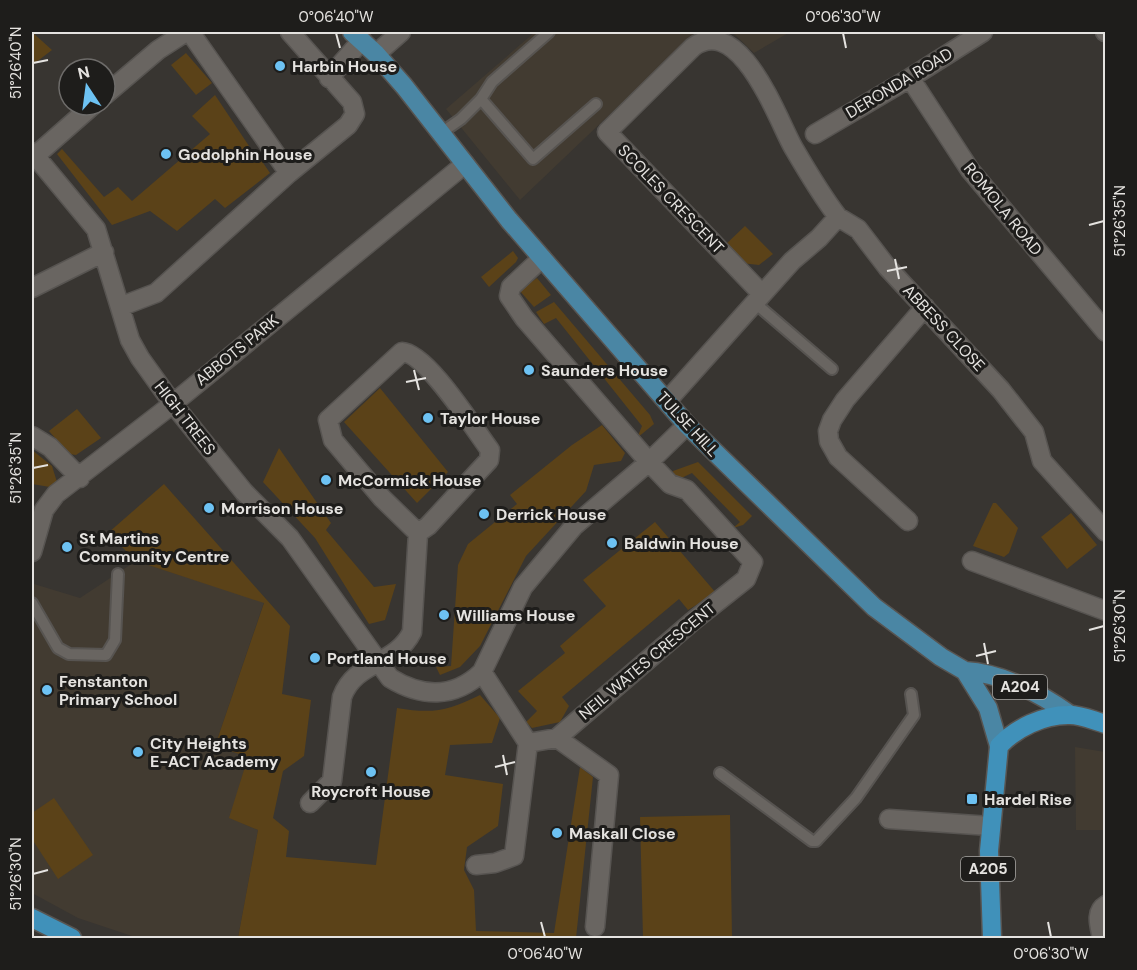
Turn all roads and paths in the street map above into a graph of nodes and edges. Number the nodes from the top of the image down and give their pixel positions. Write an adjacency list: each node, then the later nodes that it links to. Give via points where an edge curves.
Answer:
1 (188, 32): 9 (street, via 158,50); 17 (street)
2 (290, 32): 7 (street)
3 (400, 32): 6 (street)
4 (549, 32): 10 (lane, via 492,82)
5 (983, 32): 8 (street, DERONDA ROAD)
6 (366, 40): 7 (street); 13 (main road, TULSE HILL / A204)
7 (329, 78): 17 (street, via 352,102 355,114 348,125)
8 (910, 78): 14 (street, DERONDA ROAD); 25 (street, ROMOLA ROAD, via 970,170)
9 (117, 85)
10 (481, 99): 11 (lane, via 533,159); 13 (lane)
11 (596, 104)
12 (78, 117): 15 (street)
13 (441, 133): 16 (main road, TULSE HILL / A204)
14 (815, 134)
15 (33, 154): 19 (street, HIGH TREES, via 90,220)
16 (465, 164): 20 (main road, TULSE HILL / A204); 28 (street, ABBOTS PARK)
17 (289, 173): 23 (street, via 156,293)
18 (838, 217): 22 (street); 22 (street, SCOLES CRESCENT, via 793,147 755,74 735,50 718,41 705,40 693,47 607,132); 24 (street, ABBESS CLOSE, via 858,229 887,267)
19 (104, 252): 21 (street); 23 (street, HIGH TREES)
20 (542, 258): 27 (main road, TULSE HILL / A204); 31 (street, via 511,287 509,296)
21 (32, 288)
22 (758, 298): 26 (lane); 27 (street)
23 (122, 306): 28 (street, HIGH TREES, via 130,340)
24 (926, 307): 33 (street, via 845,400 828,431 838,457); 34 (street, ABBESS CLOSE, via 1001,390 1034,432 1042,461)
25 (1106, 332)
26 (832, 369)
27 (667, 401): 29 (main road, TULSE HILL / A204)
28 (172, 404): 32 (street, ABBOTS PARK); 41 (street, HIGH TREES, via 244,492 290,538)
29 (687, 425): 31 (street, HIGH TREES); 42 (main road, TULSE HILL / A204, via 874,607)
30 (32, 436): 32 (street, via 50,447)
31 (649, 462): 43 (street, HIGH TREES, via 574,526 523,587); 47 (street, NEIL WATES CRESCENT, via 670,484 687,490 753,562 746,579)
32 (80, 478): 36 (street, ABBOTS PARK, via 56,494 44,510)
33 (908, 521)
34 (1106, 532)
35 (418, 533): 35 (street, via 333,440 328,420 402,352 410,352 429,370 490,450 489,460); 41 (street, via 412,632 405,645)
36 (32, 552)
37 (972, 561): 40 (street)
38 (117, 574): 39 (lane, via 115,640 106,655 69,654 58,648)
39 (32, 603)
40 (1106, 611)
41 (378, 663): 43 (street, HIGH TREES, via 403,686 430,693 452,691 471,683); 51 (street, via 346,685 332,782)
42 (965, 671): 45 (main road, TULSE HILL / A204, via 981,672 1013,684); 49 (main road, TULSE HILL / A204, via 988,708)
43 (482, 672): 48 (street)
44 (910, 694): 50 (lane, via 914,715 856,798 816,841 812,842)
45 (1069, 714): 46 (highway, TULSE HILL); 49 (highway, via 1026,725)
46 (1106, 723)
47 (557, 738): 48 (street); 57 (street, via 609,775)
48 (528, 743): 54 (street, via 514,856)
49 (999, 746): 53 (highway, A205)
50 (720, 773)
51 (310, 803)
52 (889, 819): 53 (street)
53 (990, 826): 59 (highway, A205)
54 (476, 865)
55 (1106, 905): 60 (street, via 1098,915)
56 (32, 918): 58 (highway)
57 (595, 927)
58 (72, 939)
59 (992, 939)
60 (1102, 939)

